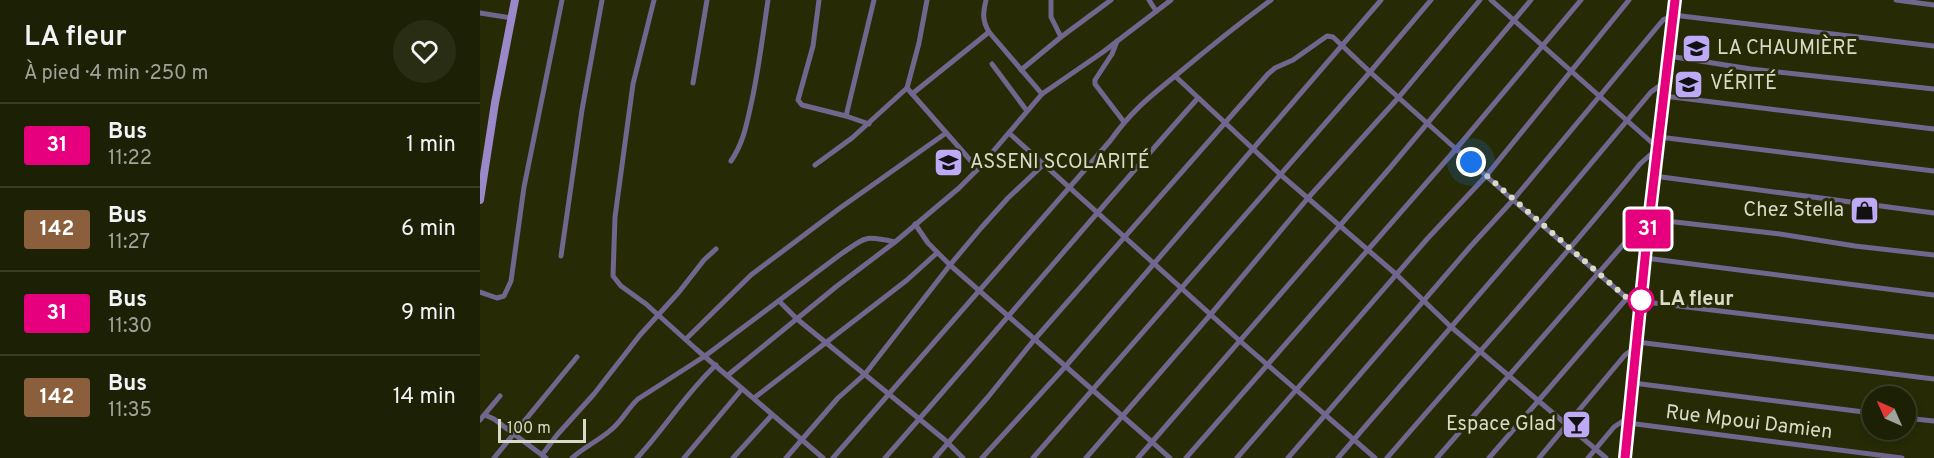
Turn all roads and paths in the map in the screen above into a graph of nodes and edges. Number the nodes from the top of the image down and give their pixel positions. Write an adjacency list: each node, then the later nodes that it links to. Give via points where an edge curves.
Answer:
1 (515, 0): 29 (main road)
2 (562, 0): 100 (street, via 524,187 511,281 504,297)
3 (602, 0): 92 (street)
4 (654, 0): 108 (street, via 633,84 615,217 613,271 615,280)
5 (707, 0): 44 (street)
6 (768, 0): 67 (street, via 744,135)
7 (819, 0): 54 (street, via 813,46 798,100 802,105)
8 (874, 0): 54 (street)
9 (927, 0): 45 (street)
10 (986, 0): 31 (street, via 982,16)
11 (1051, 0): 32 (street, via 1051,17)
12 (1111, 0): 32 (street)
13 (1149, 0): 26 (street)
14 (1171, 0): 26 (street)
15 (1271, 0): 42 (street)
16 (1381, 0): 34 (street)
17 (1431, 0): 40 (street)
18 (1480, 0): 51 (street)
19 (1491, 0): 30 (street)
20 (1532, 0): 30 (street)
21 (1581, 0): 36 (street)
22 (1629, 0): 41 (street)
23 (1675, 0): 28 (main road)
24 (1896, 0): 25 (street)
25 (1934, 5)
26 (1156, 11): 33 (street)
27 (480, 13): 29 (street)
28 (1673, 15): 35 (street); 37 (main road); 49 (street, via 1657,26)
29 (512, 18): 77 (main road)
30 (1514, 21): 36 (street); 58 (street)
31 (989, 32): 39 (street); 47 (street)
32 (1061, 37): 39 (street)
33 (1116, 41): 48 (street); 56 (street, via 1095,84)
34 (1342, 45): 40 (street); 57 (street, via 1327,36 1275,68); 64 (street)
35 (1934, 45)
36 (1542, 47): 41 (street); 65 (street)
37 (1668, 56): 43 (main road); 46 (street)
38 (992, 64): 53 (street)
39 (1021, 70): 48 (street)
40 (1370, 72): 51 (street); 72 (street)
41 (1571, 72): 49 (street); 73 (street)
42 (1176, 76): 52 (street); 56 (street)
43 (1666, 81): 50 (main road); 55 (street)
44 (693, 83)
45 (908, 88): 47 (street); 59 (street)
46 (1934, 88)
47 (912, 94): 62 (street)
48 (1042, 94): 53 (street)
49 (1599, 95): 55 (street); 78 (street)
50 (1664, 96): 60 (street); 63 (main road)
51 (1399, 97): 58 (street); 76 (street)
52 (1198, 98): 57 (street); 79 (street)
53 (1027, 111): 61 (street)
54 (846, 116): 59 (street)
55 (1627, 120): 66 (street); 82 (street)
56 (1124, 122): 75 (street)
57 (1225, 123): 64 (street); 85 (street)
58 (1428, 123): 65 (street); 84 (street)
59 (869, 124): 69 (street)
60 (1934, 129)
61 (1009, 132): 68 (street); 70 (street)
62 (946, 133): 70 (street); 112 (street, via 751,275)
63 (1659, 137): 66 (main road); 71 (street)
64 (1252, 149): 72 (street); 94 (street)
65 (1456, 149): 73 (street); 89 (street)
66 (1657, 149): 74 (main road); 88 (street)
67 (731, 161)
68 (1044, 164): 75 (street); 95 (street, via 1008,198)
69 (814, 165)
70 (978, 169): 83 (street)
71 (1934, 171)
72 (1281, 175): 76 (street); 98 (street)
73 (1485, 176): 78 (street); 97 (street)
74 (1654, 176): 80 (street); 81 (main road)
75 (1070, 188): 79 (street); 99 (street)
76 (1308, 198): 84 (street); 107 (street)
77 (480, 200)
78 (1513, 200): 82 (street); 104 (street)
79 (1096, 212): 85 (street); 106 (street)
80 (1934, 213)
81 (1649, 219): 91 (street); 93 (main road); 96 (street, via 1640,224)
82 (1541, 223): 88 (street); 110 (street)
83 (915, 224): 86 (street); 90 (street)
84 (1338, 226): 89 (street); 114 (street)
85 (1126, 238): 94 (street); 113 (street)
86 (895, 242): 103 (street, via 864,239); 109 (street)
87 (716, 249): 108 (street)
88 (1570, 249): 96 (street); 117 (street)
89 (1368, 251): 97 (street); 121 (street)
90 (937, 253): 95 (street); 115 (street)
91 (1934, 255)
92 (561, 256)
93 (1645, 258): 101 (street); 105 (main road)
94 (1153, 262): 98 (street); 122 (street)
95 (950, 265): 99 (street); 123 (street)
96 (1598, 273): 102 (street); 125 (street)
97 (1396, 275): 104 (street); 129 (street)
98 (1181, 288): 107 (street); 130 (street)
99 (979, 289): 106 (street); 131 (street)
100 (480, 292)
101 (1934, 295)
102 (1627, 298): 105 (street); 134 (street)
103 (779, 301): 109 (street); 118 (street)
104 (1425, 301): 110 (street); 138 (street)
105 (1641, 302): 111 (street); 116 (main road)
106 (1008, 314): 113 (street); 140 (street)
107 (1210, 314): 114 (street); 137 (street)
108 (658, 315): 112 (street); 151 (street)
109 (797, 319): 115 (street); 124 (street)
110 (1450, 326): 117 (street); 147 (street)
111 (1934, 337)
112 (686, 339): 118 (street)
113 (1034, 340): 122 (street); 149 (street)
114 (1240, 341): 121 (street); 148 (street)
115 (826, 342): 123 (street); 133 (street)
116 (1637, 344): 126 (street); 127 (main road); 144 (street)
117 (1480, 350): 125 (street); 173 (street)
118 (705, 356): 120 (street); 153 (street, via 638,399 607,434)
119 (577, 357): 145 (street)
120 (716, 365): 124 (street); 154 (street)
121 (1268, 366): 129 (street); 168 (street)
122 (1065, 367): 130 (street); 163 (street)
123 (865, 374): 131 (street); 146 (street)
124 (728, 375): 128 (street)
125 (1510, 375): 134 (street); 174 (street)
126 (1934, 379)
127 (1633, 383): 135 (street); 141 (main road)
128 (742, 389): 133 (street); 155 (street)
129 (1297, 390): 138 (street); 169 (street)
130 (1093, 391): 137 (street); 164 (street)
131 (890, 393): 140 (street); 159 (street)
132 (500, 396): 139 (street)
133 (754, 398): 136 (street)
134 (1539, 400): 144 (street); 175 (street)
135 (1862, 412)
136 (772, 415): 146 (street); 156 (street)
137 (1122, 416): 148 (street); 165 (street)
138 (1325, 416): 147 (street); 170 (street)
139 (482, 418): 145 (street, via 494,419)
140 (920, 419): 149 (street); 160 (street)
141 (1629, 420): 150 (street, via 1614,427); 179 (main road); 180 (street, Rue Mpoui Damien)
142 (1916, 420): 143 (street)
143 (1934, 422)
144 (1568, 425): 150 (street); 176 (street)
145 (514, 433): 151 (street); 152 (street)
146 (802, 440): 157 (street); 158 (street)
147 (1354, 440): 171 (street); 172 (street)
148 (1152, 442): 166 (street); 167 (street)
149 (948, 443): 161 (street); 162 (street)
150 (1596, 449): 177 (street); 178 (street)
151 (544, 456)
152 (494, 458)
153 (572, 458)
154 (637, 458)
155 (684, 458)
156 (733, 458)
157 (786, 458)
158 (823, 458)
159 (833, 458)
160 (885, 458)
161 (934, 458)
162 (963, 458)
163 (982, 458)
164 (1033, 458)
165 (1086, 458)
166 (1138, 458)
167 (1170, 458)
168 (1186, 458)
169 (1237, 458)
170 (1288, 458)
171 (1338, 458)
172 (1375, 458)
173 (1387, 458)
174 (1437, 458)
175 (1489, 458)
176 (1539, 458)
177 (1588, 458)
178 (1606, 458)
179 (1625, 458)
180 (1902, 458)

